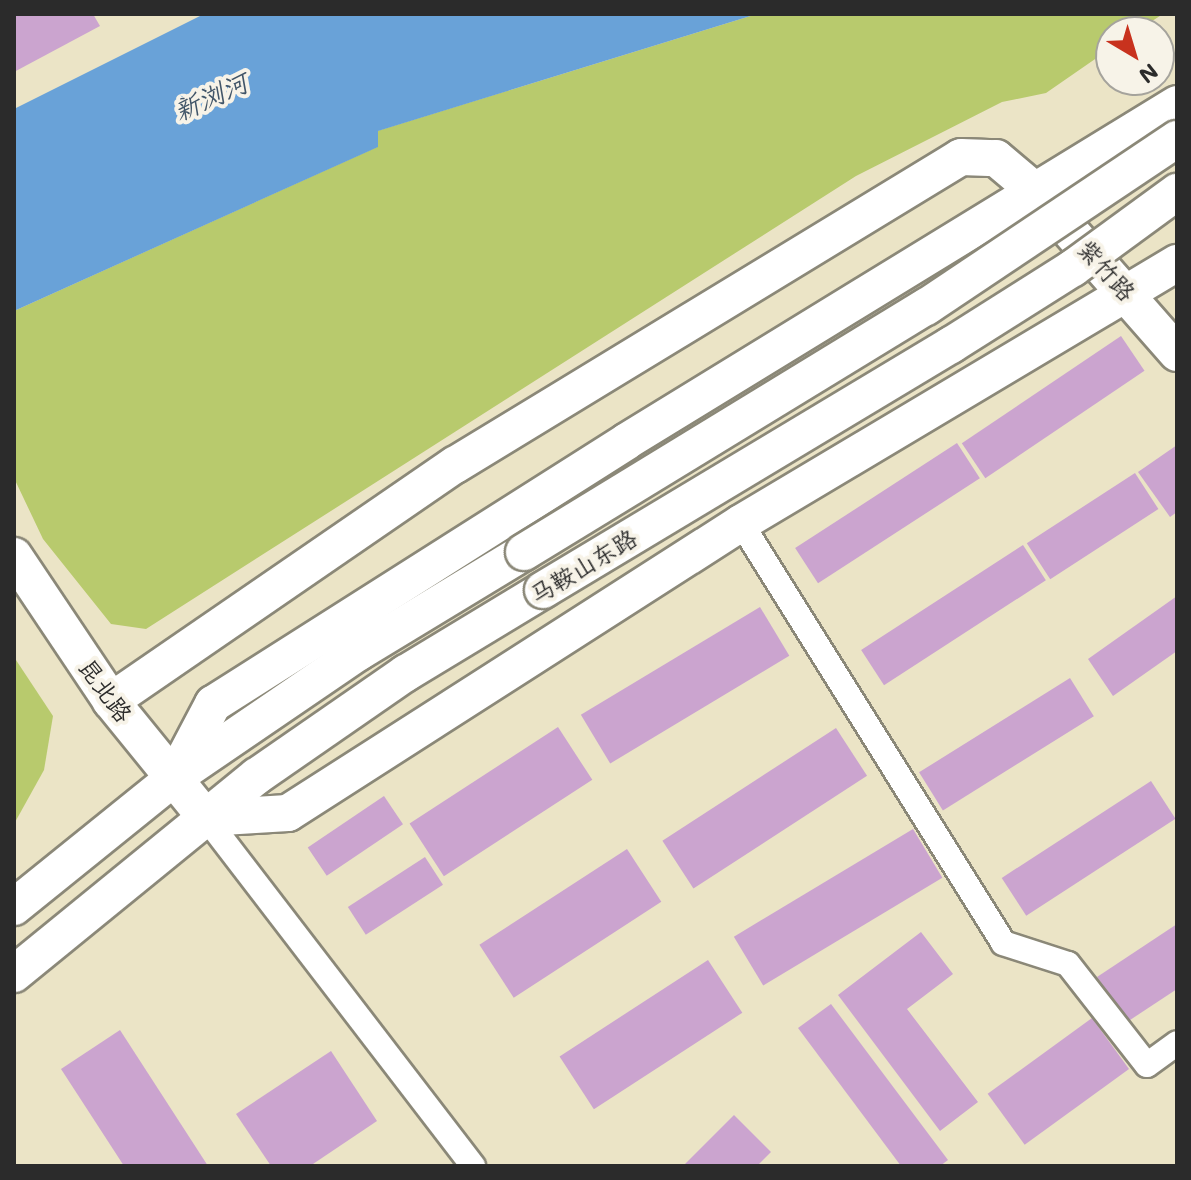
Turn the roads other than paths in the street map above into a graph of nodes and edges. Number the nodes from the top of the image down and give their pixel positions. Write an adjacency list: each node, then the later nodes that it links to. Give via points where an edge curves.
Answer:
1 (1177, 104): 3 (main road)
2 (1177, 139): 11 (main road, 马鞍山东路, bridge, via 926,307 359,652)
3 (1034, 190): 6 (main road, 紫竹路); 10 (main road, 紫竹路, via 996,158 961,157 455,465); 11 (main road, via 213,704)
4 (1177, 192): 12 (main road, 马鞍山东路, bridge, via 1073,268 951,345 406,673 257,776)
5 (1177, 263): 6 (main road)
6 (1129, 294): 7 (main road, 紫竹路); 8 (main road)
7 (1177, 353)
8 (741, 523): 12 (main road, via 288,813); 15 (street, via 1003,943 1068,964 1147,1065)
9 (14, 556): 10 (main road, 昆北路)
10 (111, 701): 11 (main road, 昆北路)
11 (174, 778): 12 (main road, 昆北路); 13 (main road, 马鞍山东路)
12 (206, 818): 14 (main road, 马鞍山东路); 16 (street)
13 (14, 907)
14 (14, 974)
15 (1177, 1043)
16 (473, 1166)

